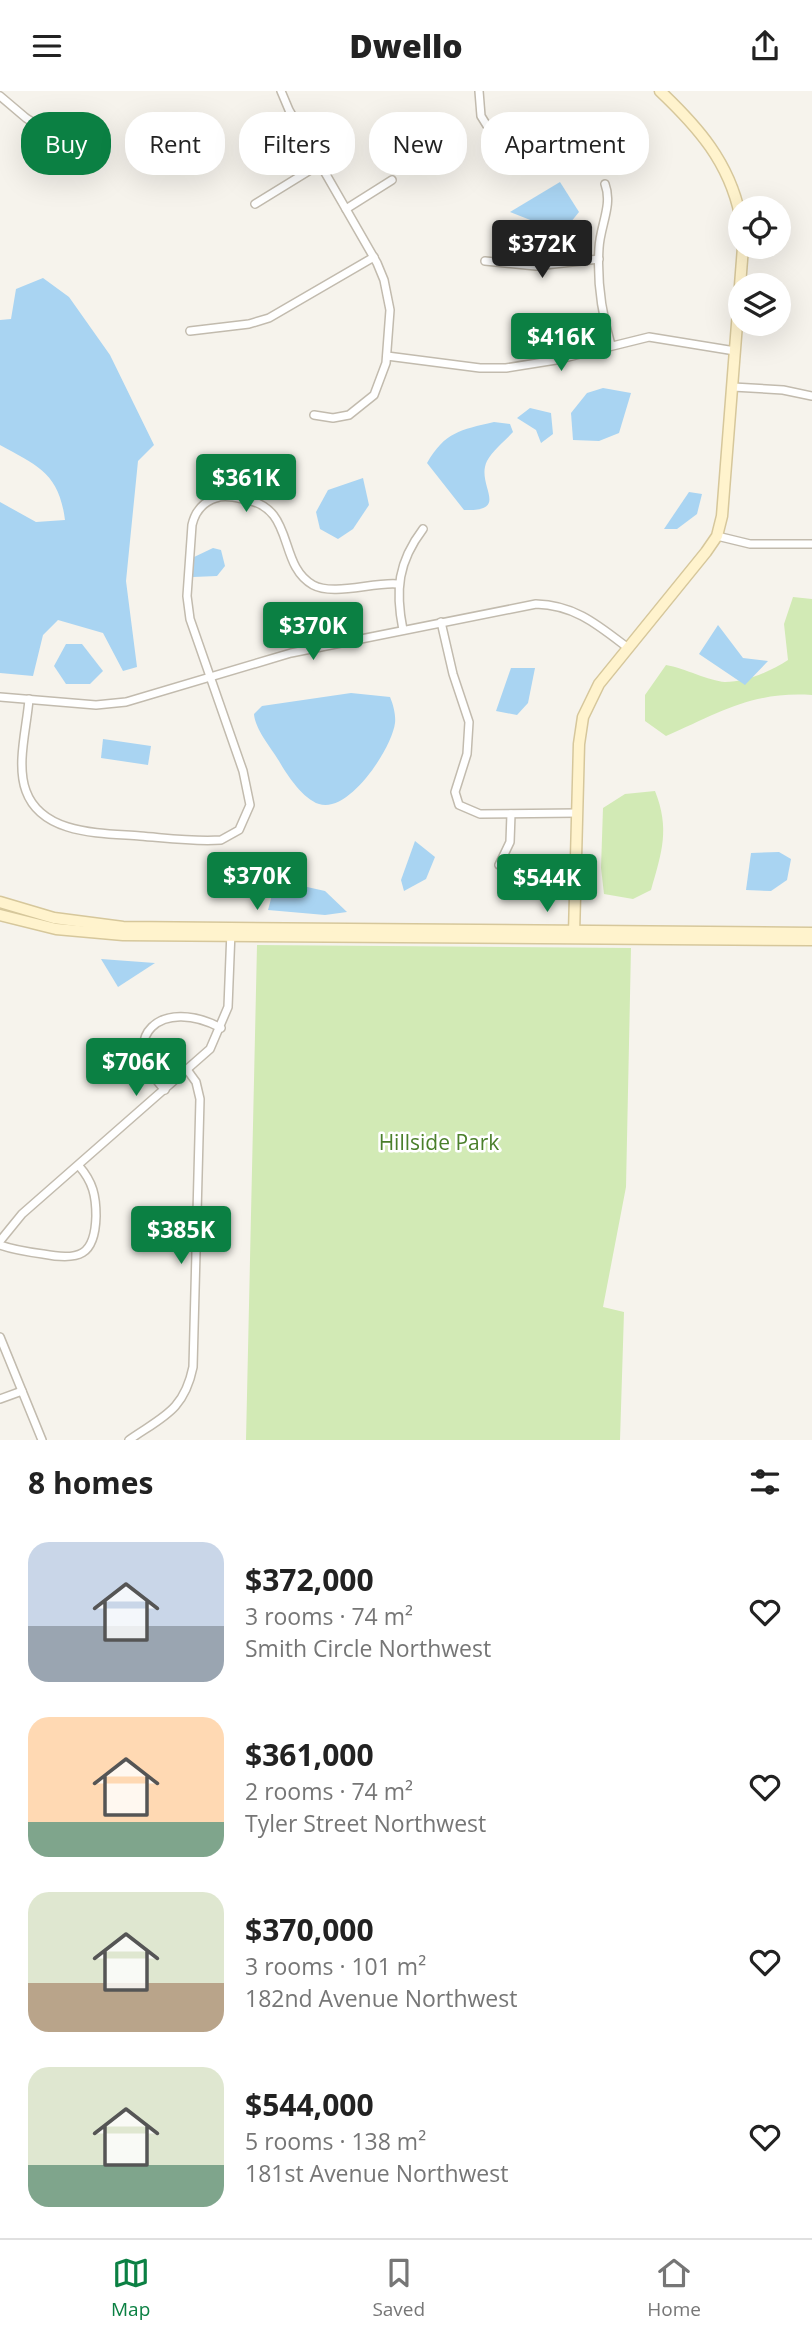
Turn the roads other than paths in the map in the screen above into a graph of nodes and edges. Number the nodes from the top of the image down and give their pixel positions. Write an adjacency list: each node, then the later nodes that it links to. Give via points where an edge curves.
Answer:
1 (281, 91): 5 (street)
2 (479, 91): 7 (street)
3 (660, 91): 12 (main road, via 711,145)
4 (0, 96): 6 (street)
5 (290, 112)
6 (21, 114)
7 (481, 115)
8 (302, 175): 13 (street)
9 (326, 175): 14 (street)
10 (392, 180): 14 (street)
11 (605, 184): 16 (street, via 609,201)
12 (735, 196)
13 (255, 204)
14 (346, 209): 15 (street)
15 (374, 257): 19 (street, via 270,317); 22 (street, via 389,300)
16 (599, 259): 18 (street, via 536,266); 20 (street)
17 (742, 259): 21 (main road)
18 (485, 261)
19 (190, 331)
20 (611, 345): 21 (street, via 659,337); 22 (street, via 506,368)
21 (735, 351): 23 (main road)
22 (387, 356): 25 (street, via 379,387 362,407 341,417)
23 (733, 387): 24 (street); 27 (main road, via 724,509)
24 (812, 396)
25 (314, 415)
26 (423, 529): 29 (street, via 401,566)
27 (717, 536): 28 (street, via 750,544); 32 (main road)
28 (812, 544)
29 (397, 584): 31 (street); 33 (street, via 315,586 299,572 270,510 246,499 209,501 194,519 187,596)
30 (442, 622): 31 (street); 32 (street, via 548,604 586,617); 37 (street, via 469,722 456,799 472,812)
31 (403, 630): 33 (street, via 291,653)
32 (628, 648): 36 (main road, via 599,684 583,717)
33 (209, 678): 35 (street, via 106,705); 35 (street, via 243,771 250,805 239,830 221,840 90,832 40,813 26,793 23,777)
34 (0, 697): 35 (street)
35 (29, 699)
36 (578, 813): 37 (street); 43 (main road)
37 (511, 814): 38 (street, via 509,842)
38 (499, 865)
39 (0, 902): 41 (main road, via 86,924)
40 (0, 915): 41 (main road, via 85,933)
41 (231, 932): 43 (main road); 45 (street, via 230,995)
42 (812, 933): 43 (main road)
43 (574, 934): 44 (main road)
44 (812, 940)
45 (221, 1028): 46 (street, via 210,1049); 47 (street, via 195,1018 175,1017 149,1028 146,1067)
46 (188, 1071): 47 (street); 54 (street, via 200,1098 193,1367 178,1405)
47 (165, 1090): 48 (street)
48 (79, 1166): 49 (street, via 22,1214); 49 (street, via 96,1199 96,1231 88,1249 61,1258)
49 (0, 1243)
50 (0, 1337): 51 (street)
51 (22, 1391): 52 (street); 53 (street)
52 (0, 1399)
53 (43, 1440)
54 (129, 1440)

